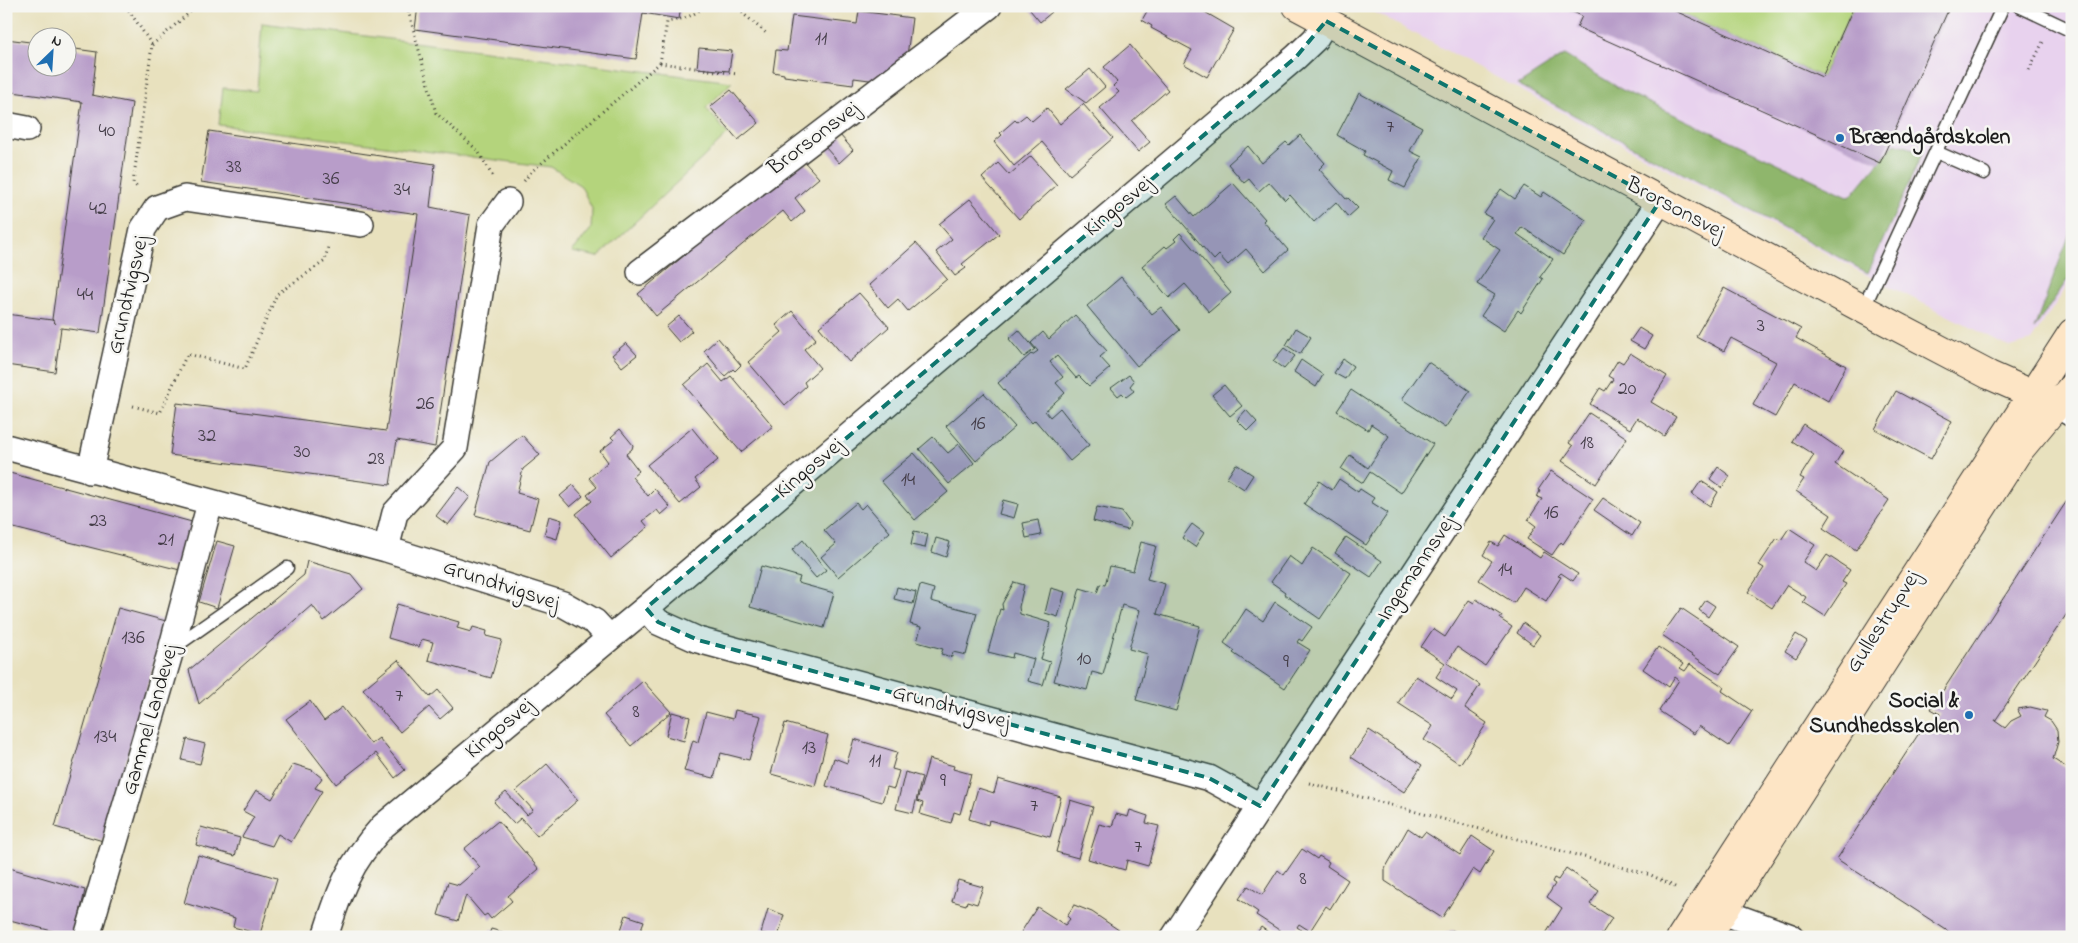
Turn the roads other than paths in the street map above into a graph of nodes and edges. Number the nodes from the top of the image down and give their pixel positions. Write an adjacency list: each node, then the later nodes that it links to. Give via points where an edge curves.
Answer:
1 (990, 6): 12 (street, Brorsonsvej)
2 (1297, 6): 5 (street, Brorsonsvej)
3 (2002, 6): 7 (lane)
4 (2019, 6): 6 (lane)
5 (1326, 21): 9 (street, Brorsonsvej); 22 (street, Kingosvej, via 1315,39 1296,57)
6 (2072, 30)
7 (1936, 152): 8 (lane); 13 (lane)
8 (1984, 173)
9 (1660, 201): 13 (street, Brorsonsvej); 25 (street, Ingemannsvej)
10 (508, 202): 20 (street, via 491,224 455,448 395,513)
11 (361, 224): 18 (street, Grundtvigsvej, via 185,198 157,208 143,229)
12 (640, 272)
13 (1863, 309): 15 (street, Brorsonsvej, via 1989,375)
14 (2072, 332): 15 (street, Gullestrupvej)
15 (2032, 393): 16 (street, Brorsonsvej); 26 (street, Gullestrupvej)
16 (2067, 402): 26 (street, Gullestrupvej, via 2018,454)
17 (6, 447): 18 (street, Grundtvigsvej)
18 (90, 471): 19 (street, Grundtvigsvej)
19 (210, 502): 20 (street, Grundtvigsvej); 24 (street, Gammel Landevej)
20 (386, 549): 23 (street, Grundtvigsvej, via 563,604 595,622)
21 (287, 568): 24 (lane)
22 (646, 608): 23 (street, Kingosvej); 25 (street, Grundtvigsvej, via 658,622 698,640 1209,778)
23 (609, 637): 28 (street, Kingosvej, via 383,826 349,872)
24 (172, 650): 27 (street, Gammel Landevej)
25 (1260, 806): 29 (street, Ingemannsvej)
26 (1713, 907): 30 (street, Gullestrupvej); 31 (street, Gullestrupvej); 32 (street)
27 (87, 937)
28 (325, 937)
29 (1174, 937)
30 (1681, 937)
31 (1707, 937)
32 (1791, 937)

